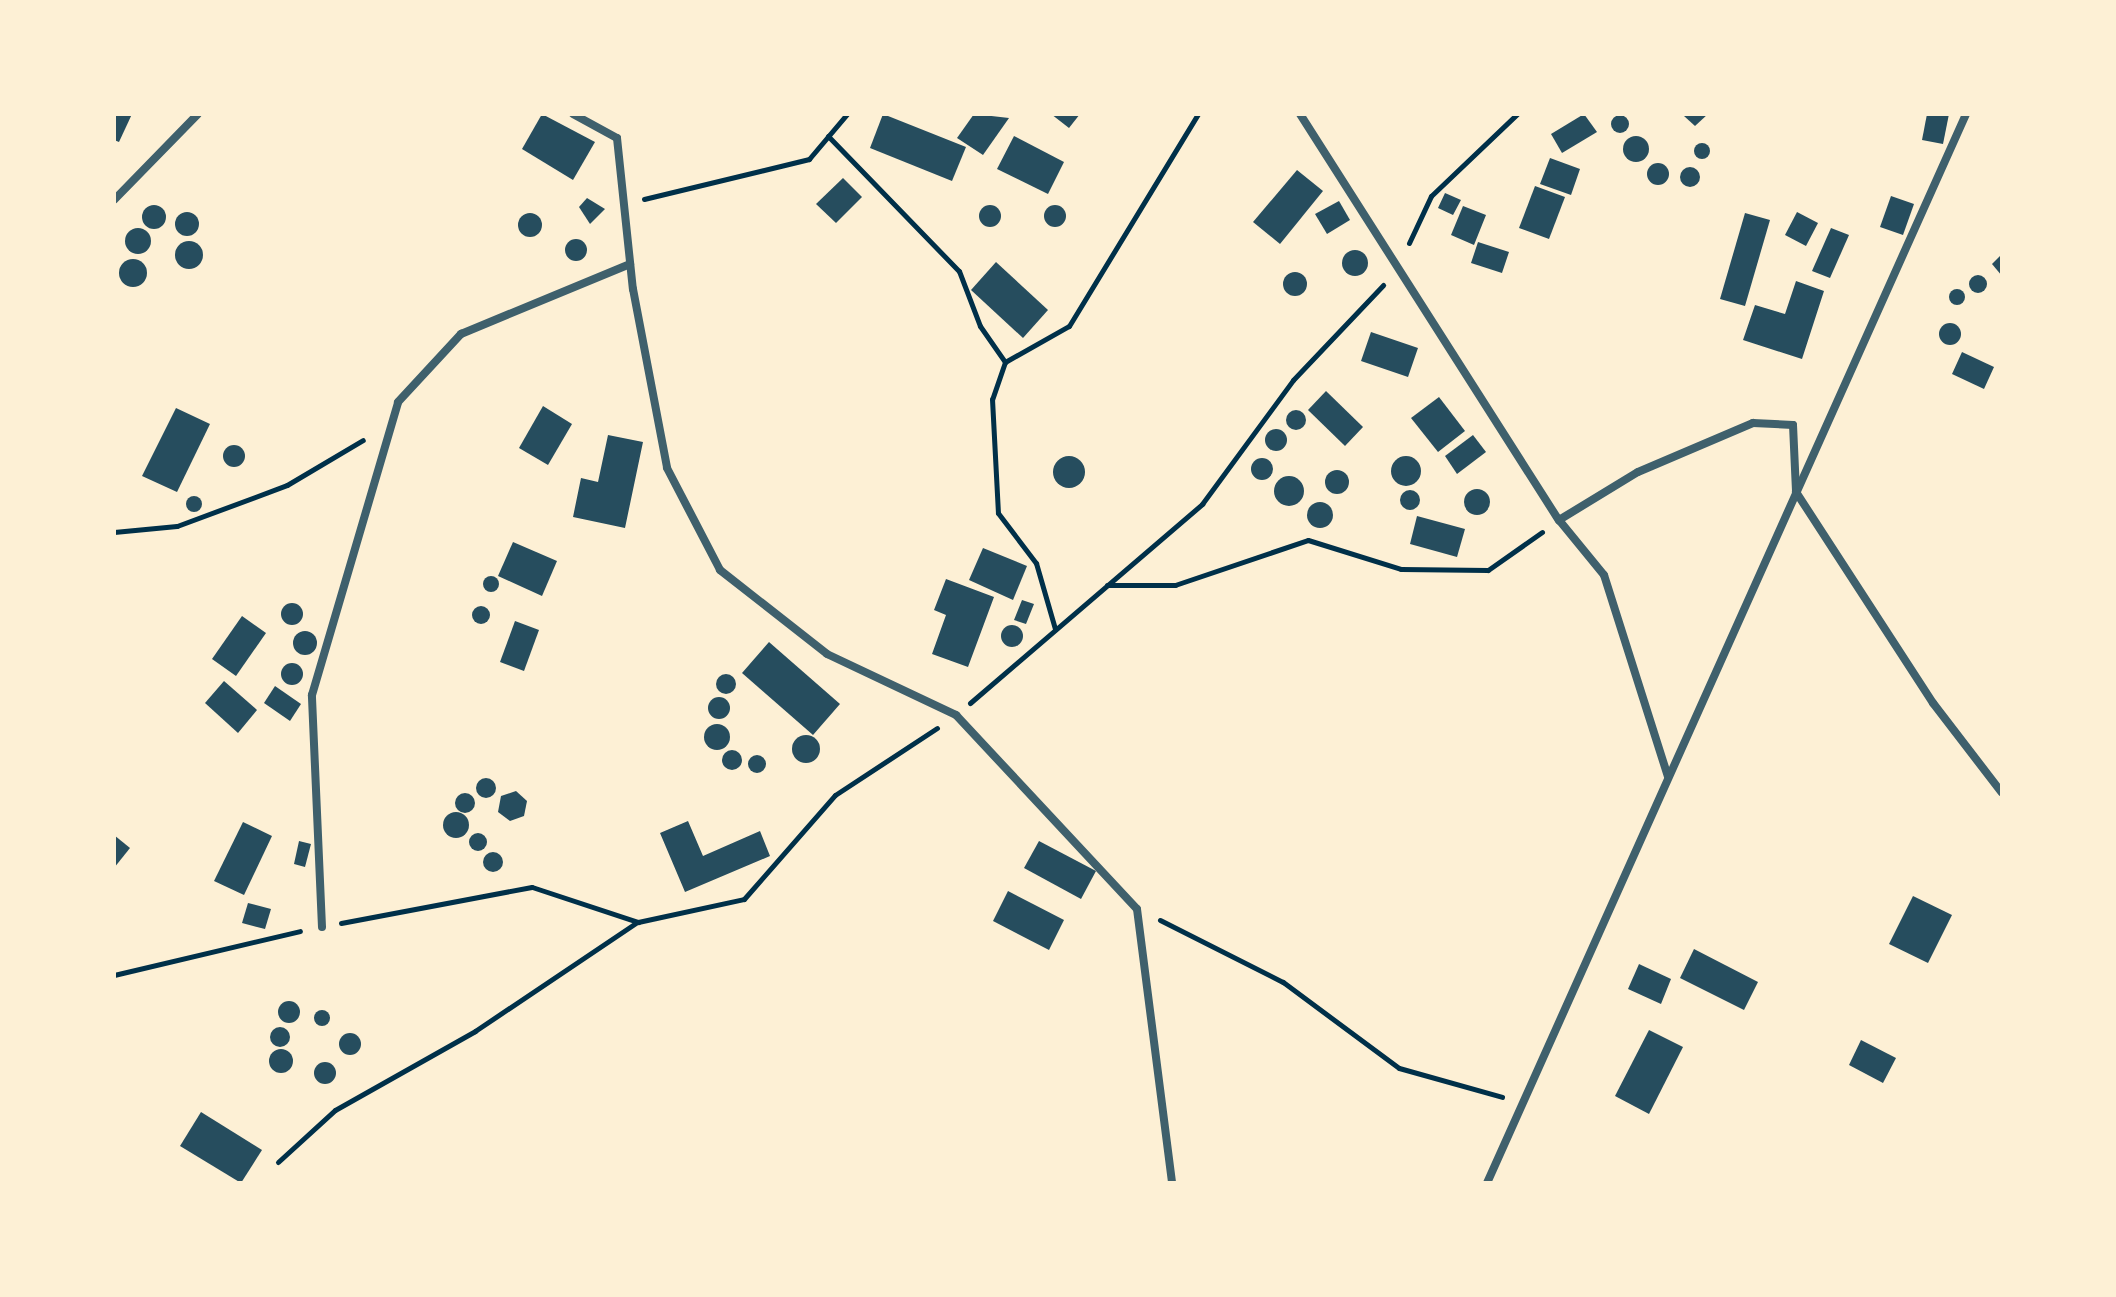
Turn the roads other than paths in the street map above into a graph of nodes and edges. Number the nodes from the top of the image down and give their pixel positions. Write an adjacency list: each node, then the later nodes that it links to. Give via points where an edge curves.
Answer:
1 (198, 114): 5 (street)
2 (573, 114): 6 (street, via 617,138)
3 (1300, 114): 8 (street)
4 (1966, 114): 7 (street)
5 (114, 200)
6 (630, 264): 11 (street, via 461,334 398,402 312,695); 12 (street, via 667,468 720,570 827,654 956,715 1137,909)
7 (1796, 492): 8 (street, via 1793,425 1753,423 1638,472); 9 (street); 10 (street, via 1933,703)
8 (1559, 520): 9 (street, via 1604,575)
9 (1668, 777): 13 (street)
10 (2002, 793)
11 (322, 927)
12 (1172, 1183)
13 (1487, 1183)

